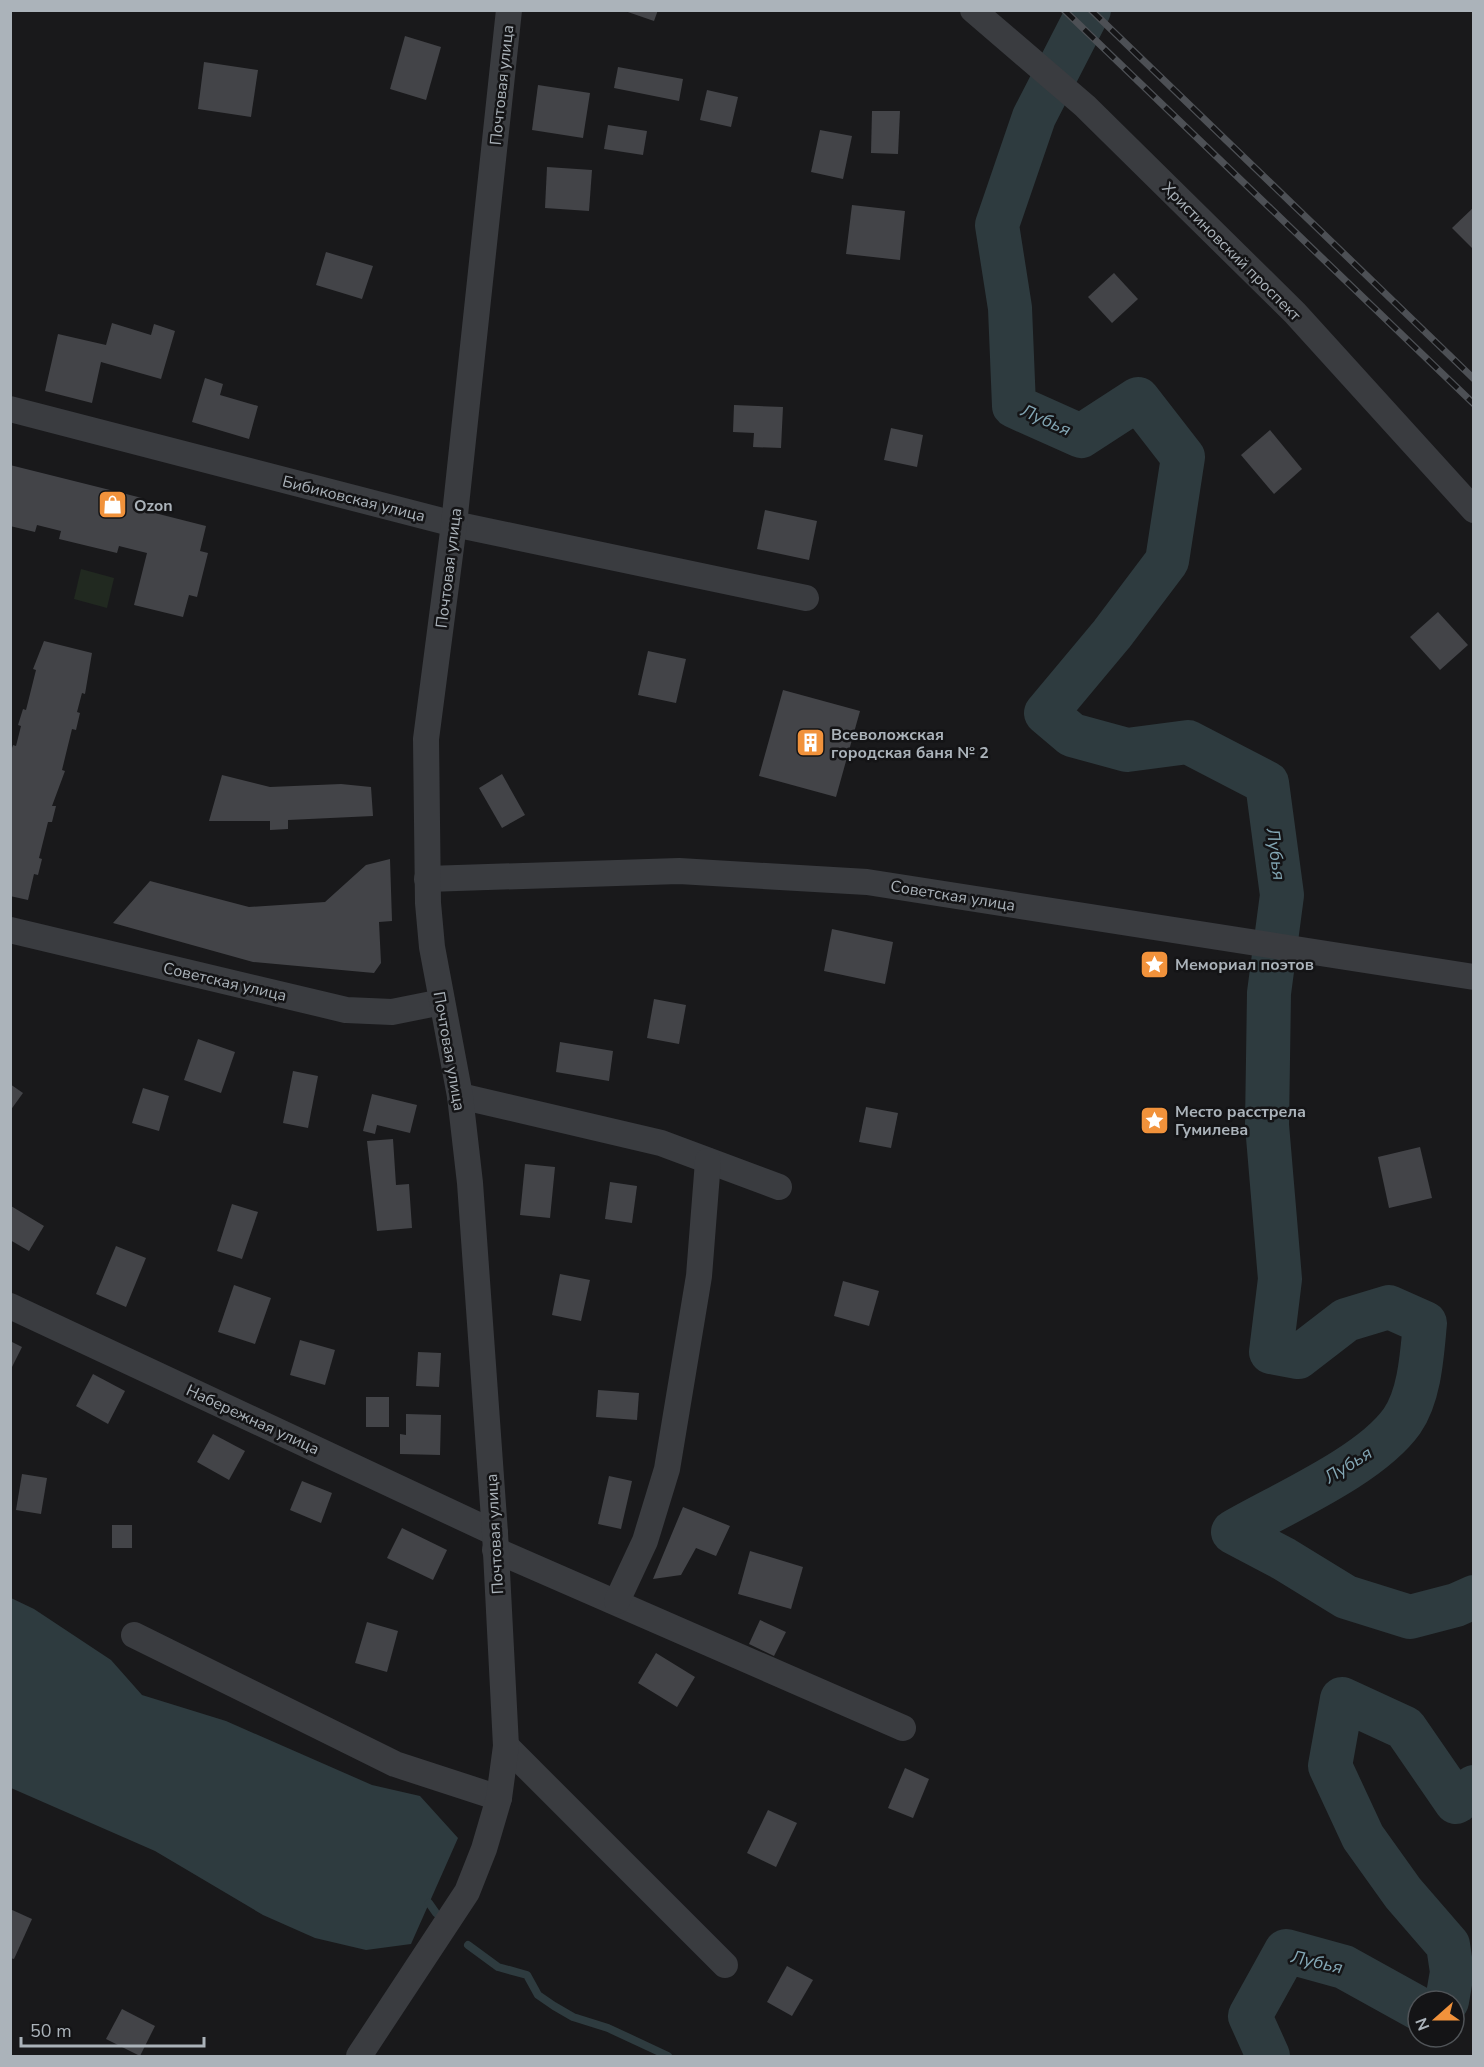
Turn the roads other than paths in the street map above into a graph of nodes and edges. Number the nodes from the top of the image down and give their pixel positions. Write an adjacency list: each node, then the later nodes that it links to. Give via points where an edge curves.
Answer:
1 (973, 10): 4 (street, Христиновский проспект, via 1085,106 1295,313)
2 (504, 12): 5 (street, Почтовая улица)
3 (10, 409): 5 (street, Бибиковская улица)
4 (1473, 510)
5 (454, 524): 6 (street, Бибиковская улица); 7 (street, Почтовая улица, via 426,739)
6 (806, 598)
7 (427, 879): 9 (street, Советская улица, via 679,871 867,882); 10 (street, Почтовая улица, via 432,947)
8 (10, 930): 10 (street, Советская улица, via 346,1010 392,1012)
9 (1473, 977)
10 (442, 1002): 11 (street, Почтовая улица)
11 (460, 1096): 12 (street, via 661,1143); 15 (street, Почтовая улица, via 470,1183)
12 (708, 1161): 13 (street); 16 (street, via 699,1276 667,1469 645,1541)
13 (779, 1187)
14 (10, 1306): 15 (street, Набережная улица)
15 (495, 1541): 16 (street, Набережная улица); 19 (street, Почтовая улица)
16 (616, 1601): 18 (street, Набережная улица)
17 (134, 1635): 20 (street, via 395,1764)
18 (903, 1728)
19 (506, 1746): 20 (street, Почтовая улица); 21 (street)
20 (499, 1798): 22 (street, Почтовая улица, via 467,1892)
21 (725, 1965)
22 (359, 2056)

